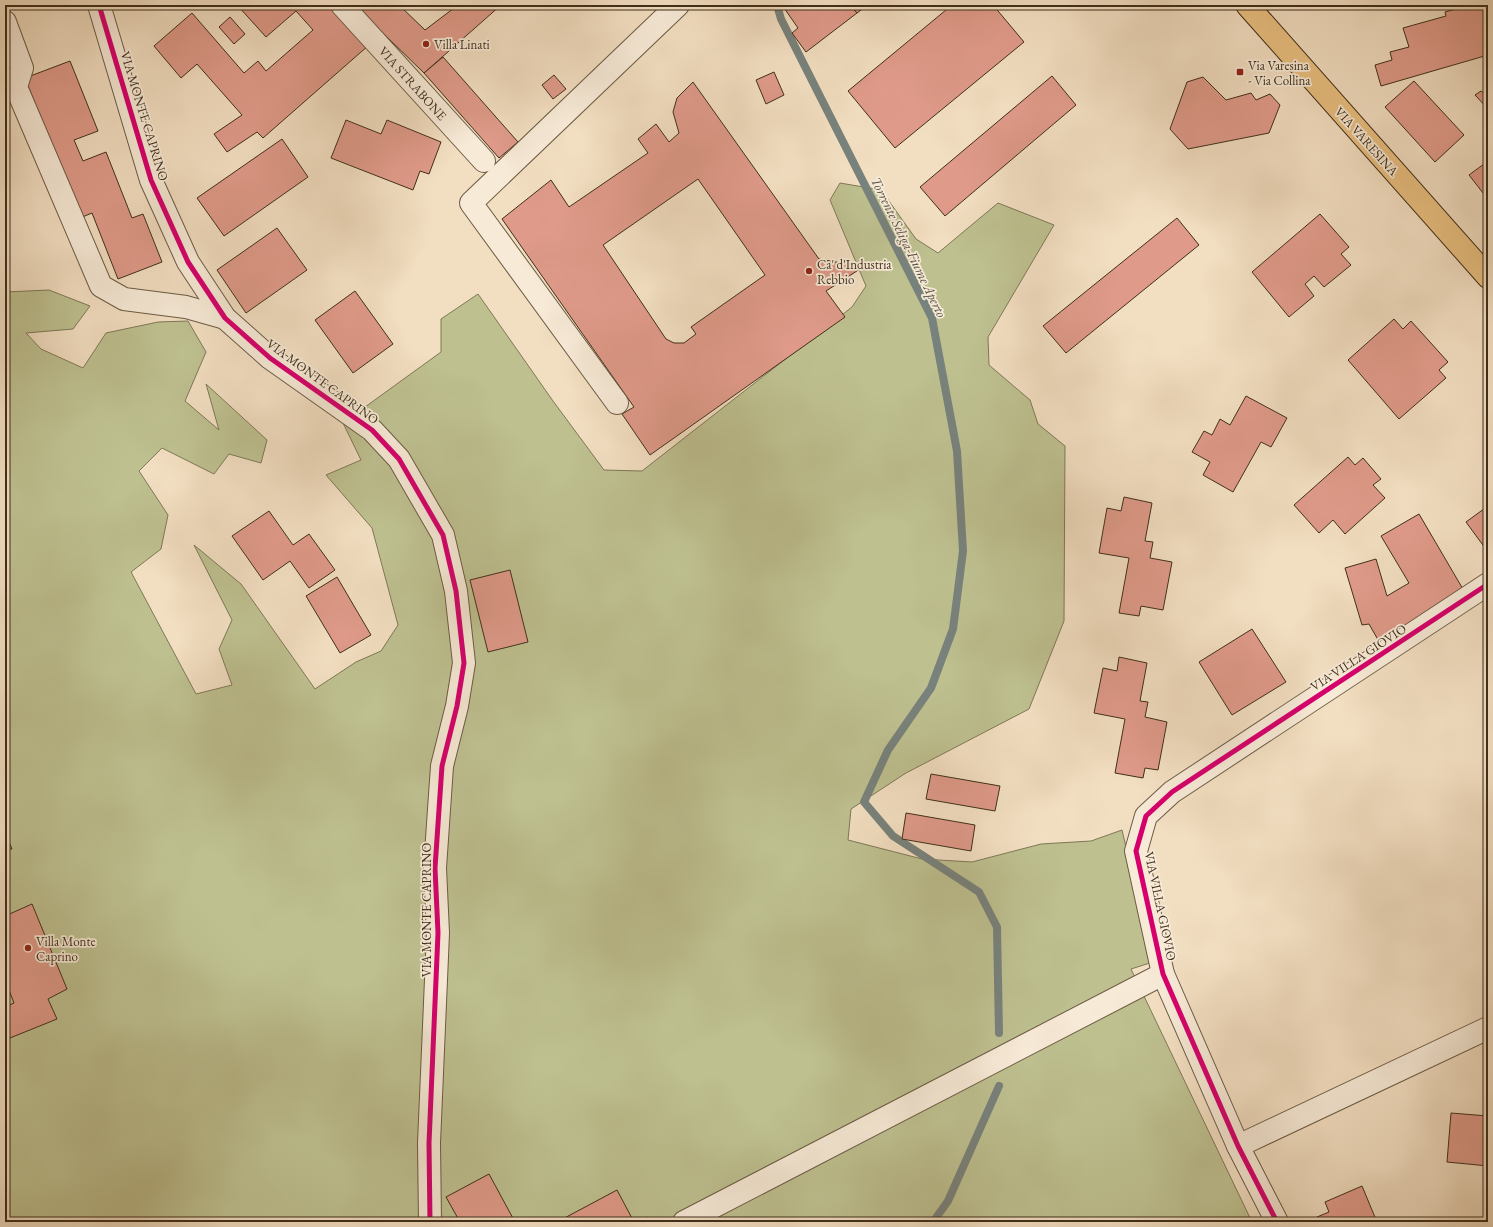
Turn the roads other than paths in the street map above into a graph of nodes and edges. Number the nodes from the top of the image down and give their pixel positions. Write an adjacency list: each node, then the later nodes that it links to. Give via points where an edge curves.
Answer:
1 (99, 5): 8 (street, VIA MONTE CAPRINO, via 151,180 188,262)
2 (342, 5): 6 (street, VIA STRABONE)
3 (678, 5): 9 (street, via 471,203)
4 (1247, 5): 7 (main road, VIA VARESINA)
5 (5, 22): 8 (street, via 22,68 16,87 101,286 124,299 186,307)
6 (484, 161)
7 (1488, 277)
8 (225, 318): 14 (street, VIA MONTE CAPRINO, via 270,358 372,430 399,459 445,542 456,592 464,663 457,706 442,766 435,868 438,934 430,1135)
9 (617, 403)
10 (1488, 584): 11 (street, VIA VILLA GIOVIO, via 1172,792 1146,816 1136,851)
11 (1163, 974): 13 (street, VIA VILLA GIOVIO); 15 (street)
12 (1488, 1028): 13 (street)
13 (1238, 1146): 16 (street, VIA VILLA GIOVIO)
14 (430, 1222)
15 (684, 1222)
16 (1277, 1222)

